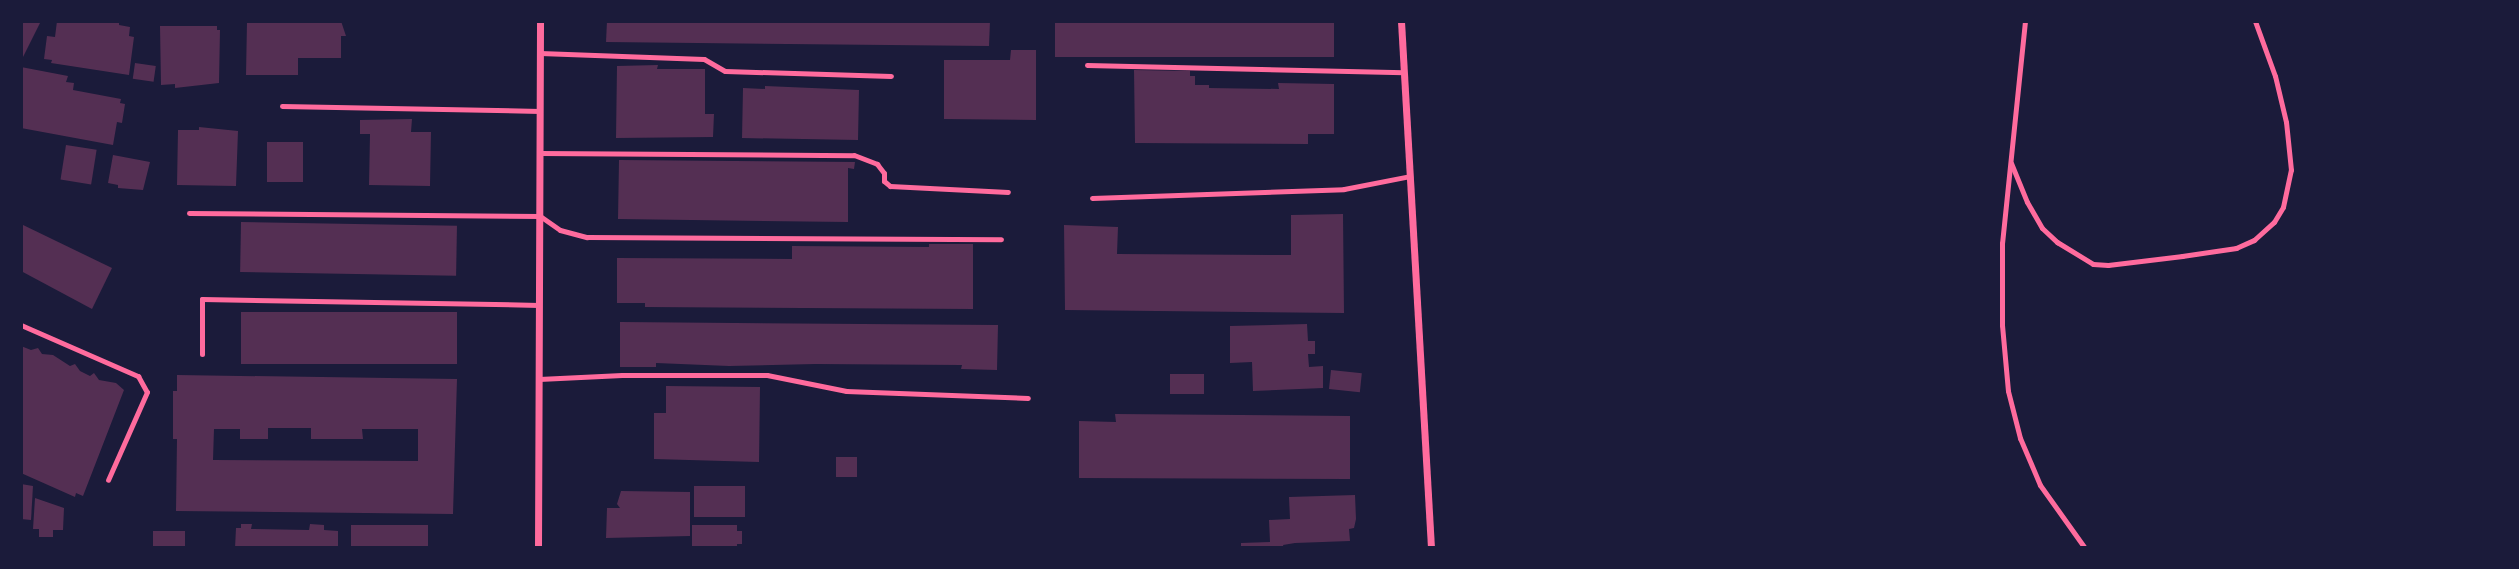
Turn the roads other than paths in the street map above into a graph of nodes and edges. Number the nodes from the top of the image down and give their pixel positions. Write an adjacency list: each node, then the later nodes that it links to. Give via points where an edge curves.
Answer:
1 (540, 21): 5 (street)
2 (1401, 21): 7 (street)
3 (2025, 21): 12 (lane)
4 (2255, 21): 12 (lane, via 2275,76 2291,170 2283,208 2254,240 2236,248 2134,263 2093,264 2057,243 2042,228)
5 (540, 54): 8 (lane, via 704,58 724,71); 10 (street)
6 (1087, 65): 7 (lane)
7 (1404, 72): 13 (street)
8 (891, 76)
9 (282, 106): 10 (lane)
10 (540, 111): 11 (street)
11 (540, 153): 14 (lane, via 854,155 877,164 891,186); 17 (street)
12 (2010, 161): 27 (lane, via 2002,243 2008,391 2020,438 2040,485)
13 (1410, 176): 15 (lane, via 1344,189); 26 (street)
14 (1008, 192)
15 (1092, 198)
16 (189, 213): 17 (lane)
17 (540, 216): 18 (lane, via 559,230 587,237); 19 (street)
18 (1001, 239)
19 (539, 305): 21 (lane, via 202,299); 22 (street)
20 (21, 325): 24 (lane, via 138,376 143,384 147,392)
21 (202, 354)
22 (538, 379): 23 (lane, via 767,375 846,391); 25 (street)
23 (1028, 398)
24 (108, 480)
25 (538, 548)
26 (1431, 548)
27 (2085, 548)

